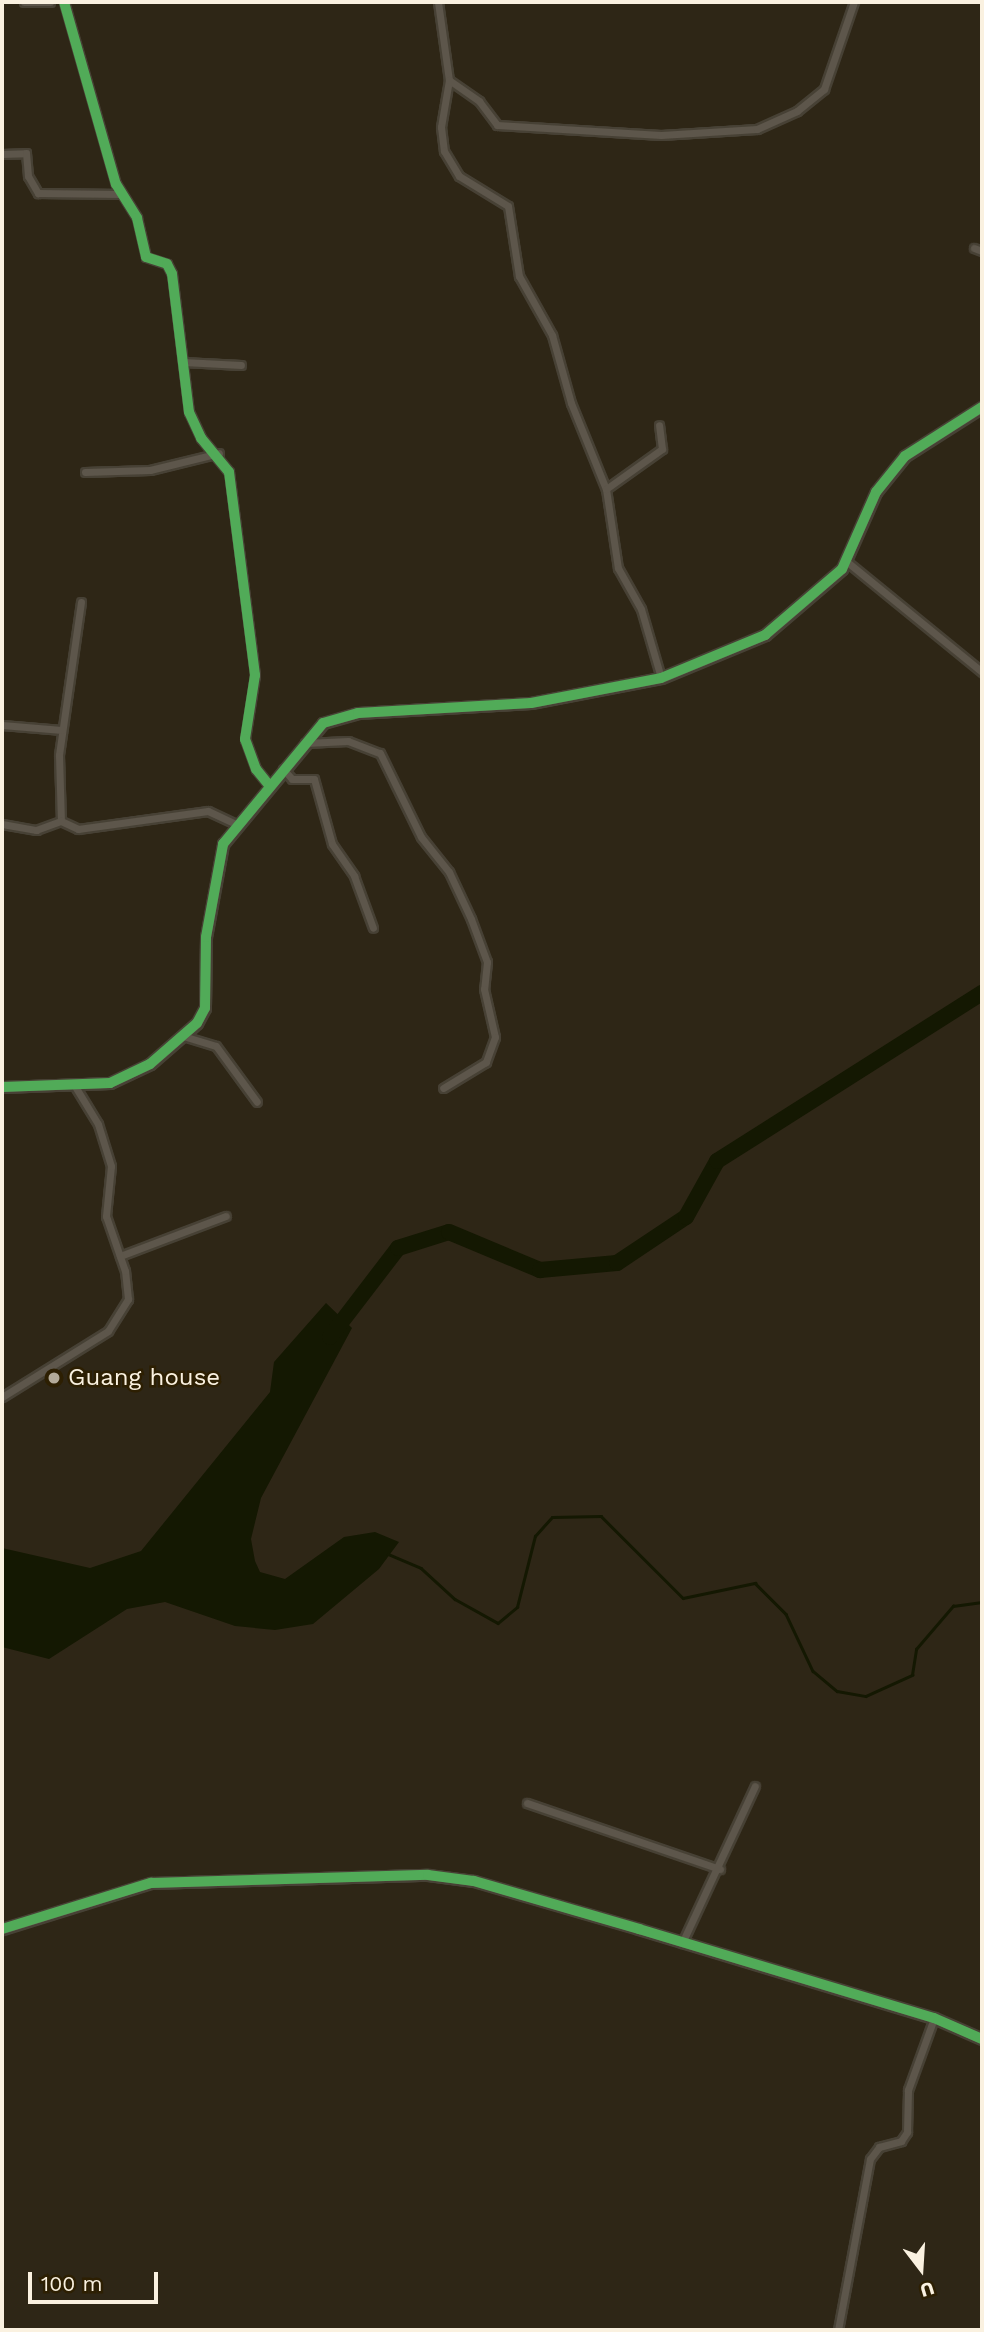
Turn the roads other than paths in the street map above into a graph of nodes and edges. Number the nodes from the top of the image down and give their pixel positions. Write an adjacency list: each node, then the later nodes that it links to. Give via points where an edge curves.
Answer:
1 (24, 2): 2 (street)
2 (50, 2)
3 (64, 2): 8 (street)
4 (438, 2): 6 (street)
5 (854, 2): 6 (street, via 824,89 797,111 758,129 661,135 497,125 479,101)
6 (449, 80): 15 (street, via 441,127 445,156 467,182 508,206 519,276 552,335 567,392)
7 (2, 155): 8 (street, via 26,153 28,176 38,193)
8 (121, 194): 9 (street, via 137,218 148,260 163,261 172,274)
9 (183, 362): 10 (street); 13 (street, via 190,412 201,438)
10 (241, 365)
11 (982, 407): 16 (street, via 922,443 894,468 868,508)
12 (659, 425): 15 (street, via 662,449)
13 (219, 453): 14 (street, via 150,470); 24 (street, via 231,484 255,675 245,739 256,769)
14 (85, 472)
15 (606, 489): 19 (street, via 618,568 641,609)
16 (846, 561): 18 (street); 19 (street, via 775,630)
17 (81, 602): 21 (street)
18 (982, 672)
19 (661, 678): 22 (street, via 531,703 343,715 323,723)
20 (2, 725): 21 (street)
21 (62, 730): 25 (street)
22 (304, 743): 23 (street); 32 (street, via 348,741 380,753 421,837 449,872 471,919 488,962 484,989 495,1037 486,1062)
23 (283, 769): 24 (street); 28 (street, via 292,779 314,779 332,844 354,876)
24 (269, 785): 27 (street)
25 (61, 821): 26 (street, via 36,830); 27 (street, via 78,829 199,810 218,812)
26 (2, 824)
27 (236, 824): 29 (street, via 216,865 206,937 205,1008)
28 (373, 928)
29 (183, 1036): 31 (street, via 136,1073); 33 (street, via 216,1046)
30 (2, 1087): 31 (street)
31 (76, 1088): 35 (street, via 105,1142 113,1178 106,1216)
32 (443, 1088)
33 (257, 1102)
34 (226, 1216): 35 (street)
35 (120, 1256): 36 (street, via 128,1299 108,1331)
36 (2, 1397)
37 (755, 1786): 39 (street)
38 (527, 1803): 39 (street)
39 (720, 1869): 41 (street)
40 (2, 1928): 41 (street, via 151,1883 411,1874 474,1881)
41 (681, 1943): 42 (street)
42 (934, 2018): 43 (street); 44 (street, via 908,2090 907,2132 901,2140 879,2147 870,2159)
43 (982, 2039)
44 (838, 2330)

